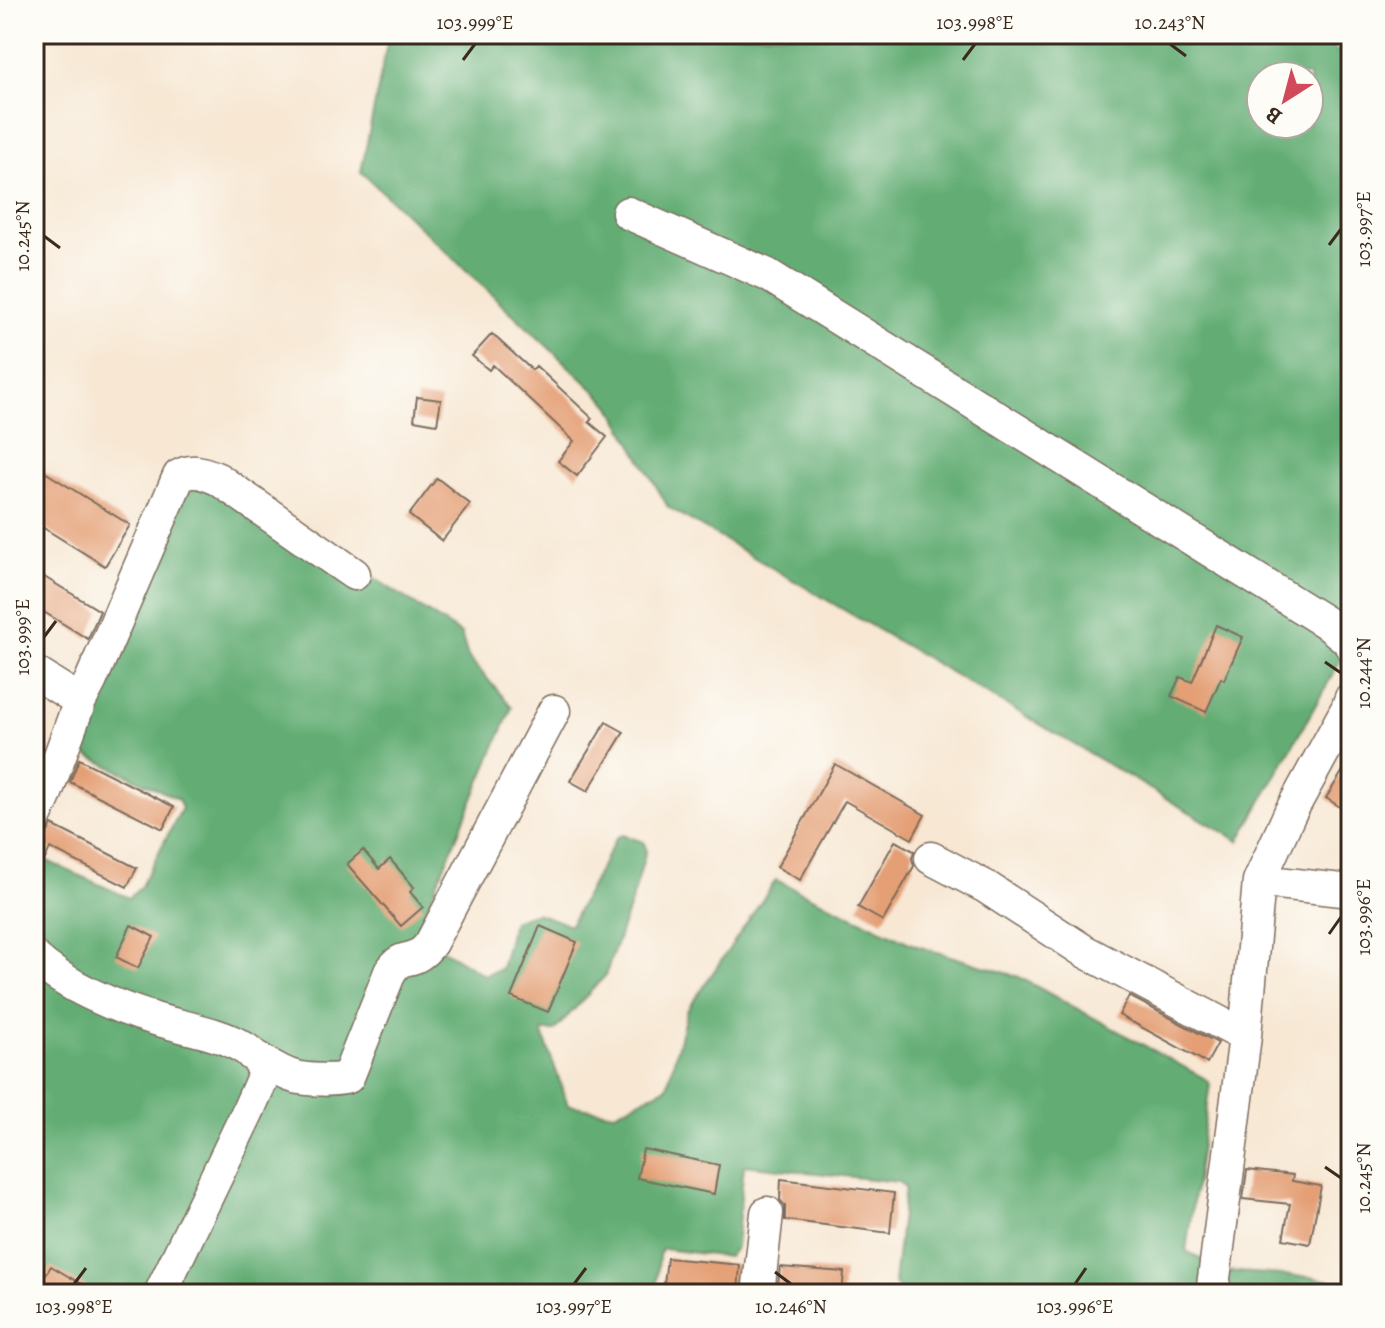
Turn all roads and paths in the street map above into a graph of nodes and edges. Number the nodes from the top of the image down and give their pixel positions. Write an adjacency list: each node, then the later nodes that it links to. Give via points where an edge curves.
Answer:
1 (628, 213): 3 (street, via 768,275 1325,622)
2 (354, 574): 6 (street, via 218,479 186,472 179,476)
3 (1351, 646)
4 (34, 672): 6 (street)
5 (1351, 698): 10 (street)
6 (80, 701): 8 (street)
7 (554, 711): 14 (street, via 431,943 390,972 348,1077 295,1077)
8 (34, 820)
9 (931, 858): 13 (street, via 1084,951)
10 (1259, 881): 11 (street); 13 (street)
11 (1351, 891)
12 (34, 957): 14 (street, via 67,982 104,999 222,1037)
13 (1245, 1036): 18 (street)
14 (252, 1055): 16 (street, via 263,1065 262,1079)
15 (767, 1213): 17 (street)
16 (160, 1294)
17 (758, 1294)
18 (1212, 1294)

